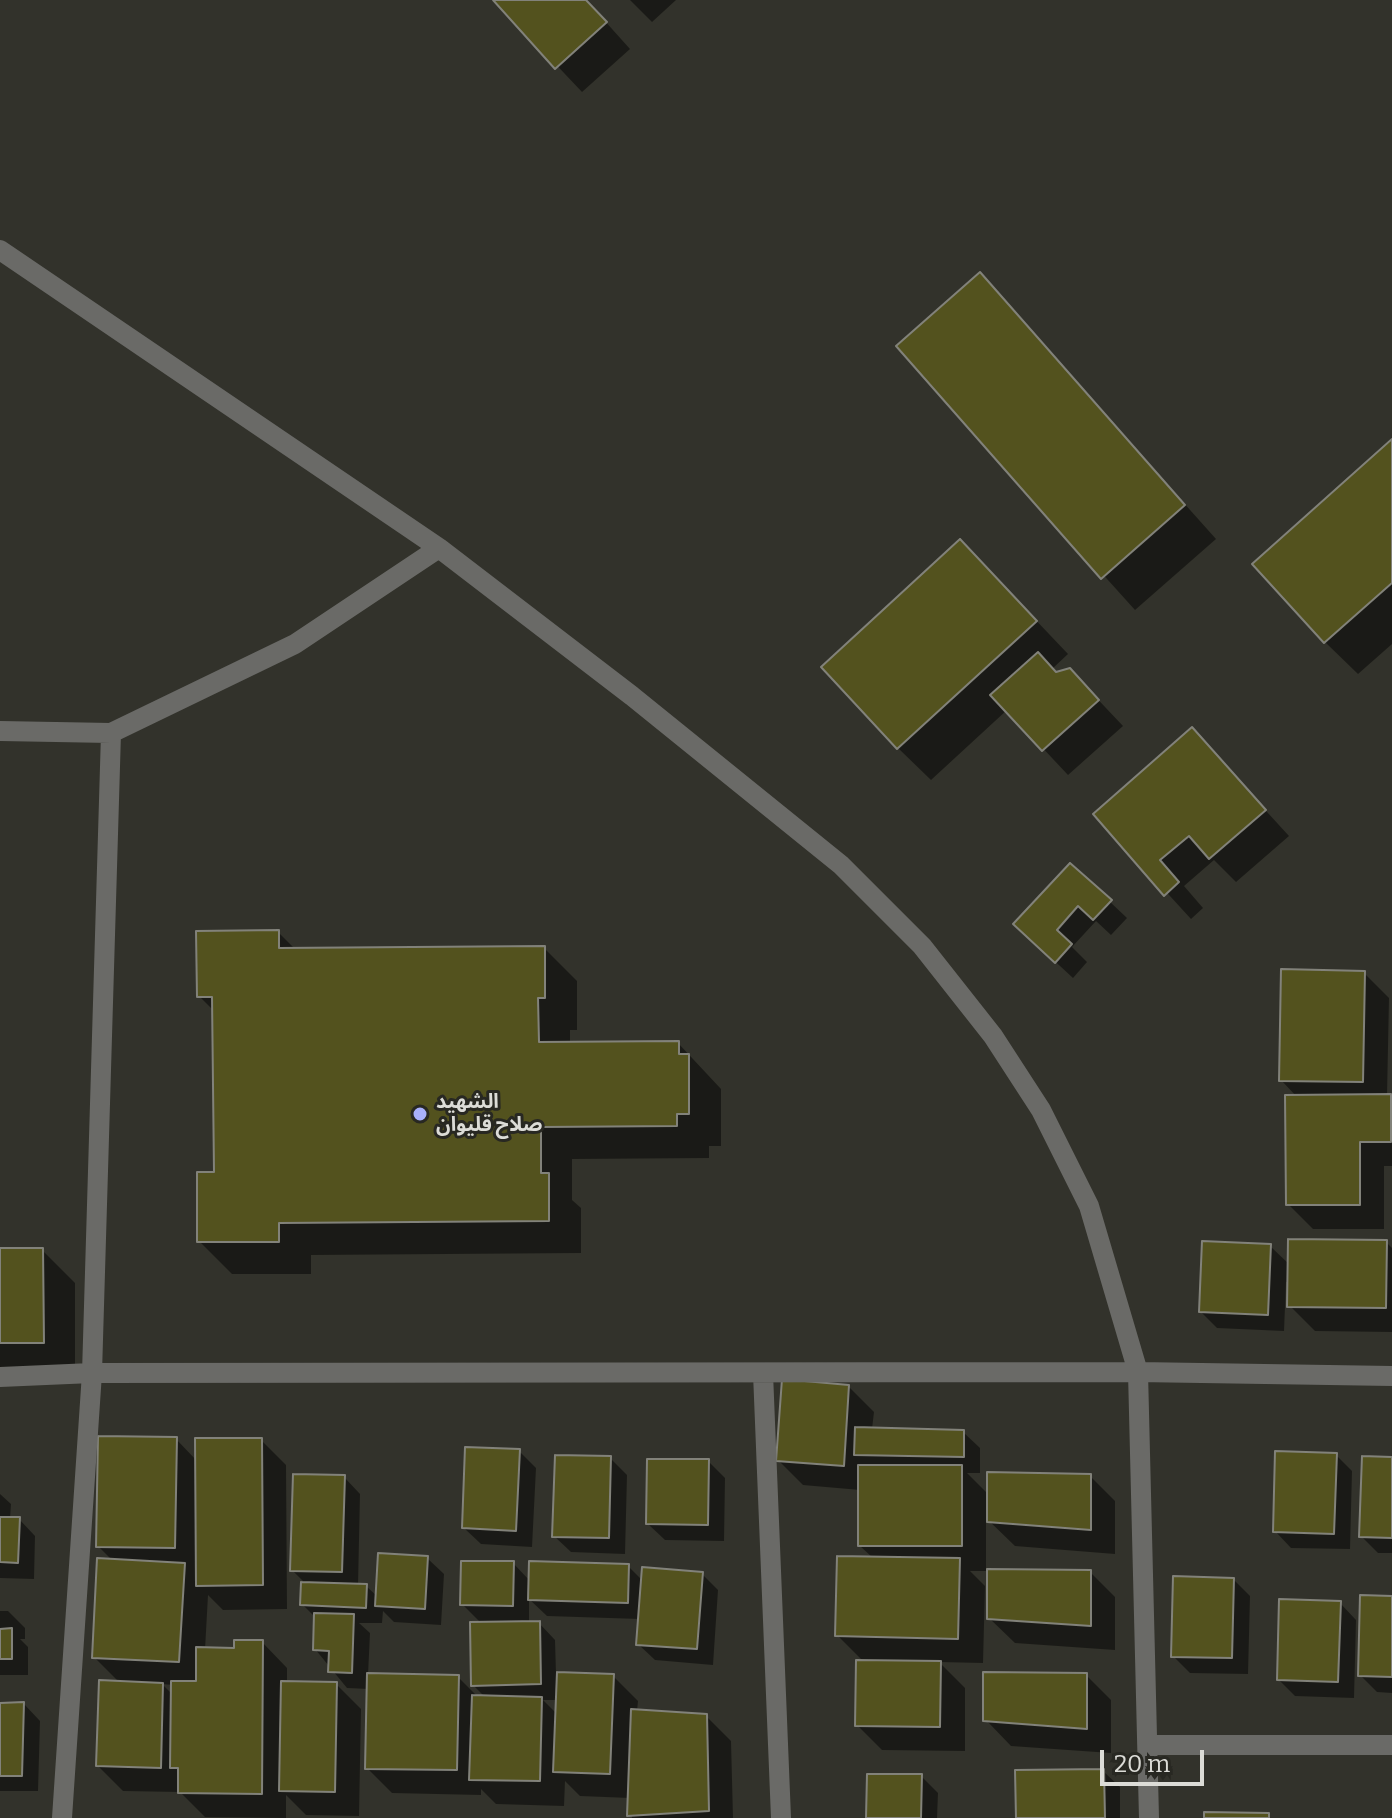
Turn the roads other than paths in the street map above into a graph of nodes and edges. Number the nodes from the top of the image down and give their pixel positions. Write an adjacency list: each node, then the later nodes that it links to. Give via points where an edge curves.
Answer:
1 (0, 250): 2 (street)
2 (439, 548): 4 (street, via 295,644); 5 (street, via 841,865 922,946 993,1036 1041,1110 1089,1206)
3 (0, 731): 4 (street)
4 (111, 733): 6 (street)
5 (1138, 1372): 7 (street); 8 (street); 10 (street)
6 (92, 1373): 7 (street); 9 (street); 12 (street)
7 (763, 1373): 13 (street)
8 (1392, 1376)
9 (0, 1377)
10 (1149, 1745): 11 (street); 14 (street)
11 (1392, 1745)
12 (62, 1818)
13 (781, 1818)
14 (1149, 1818)

